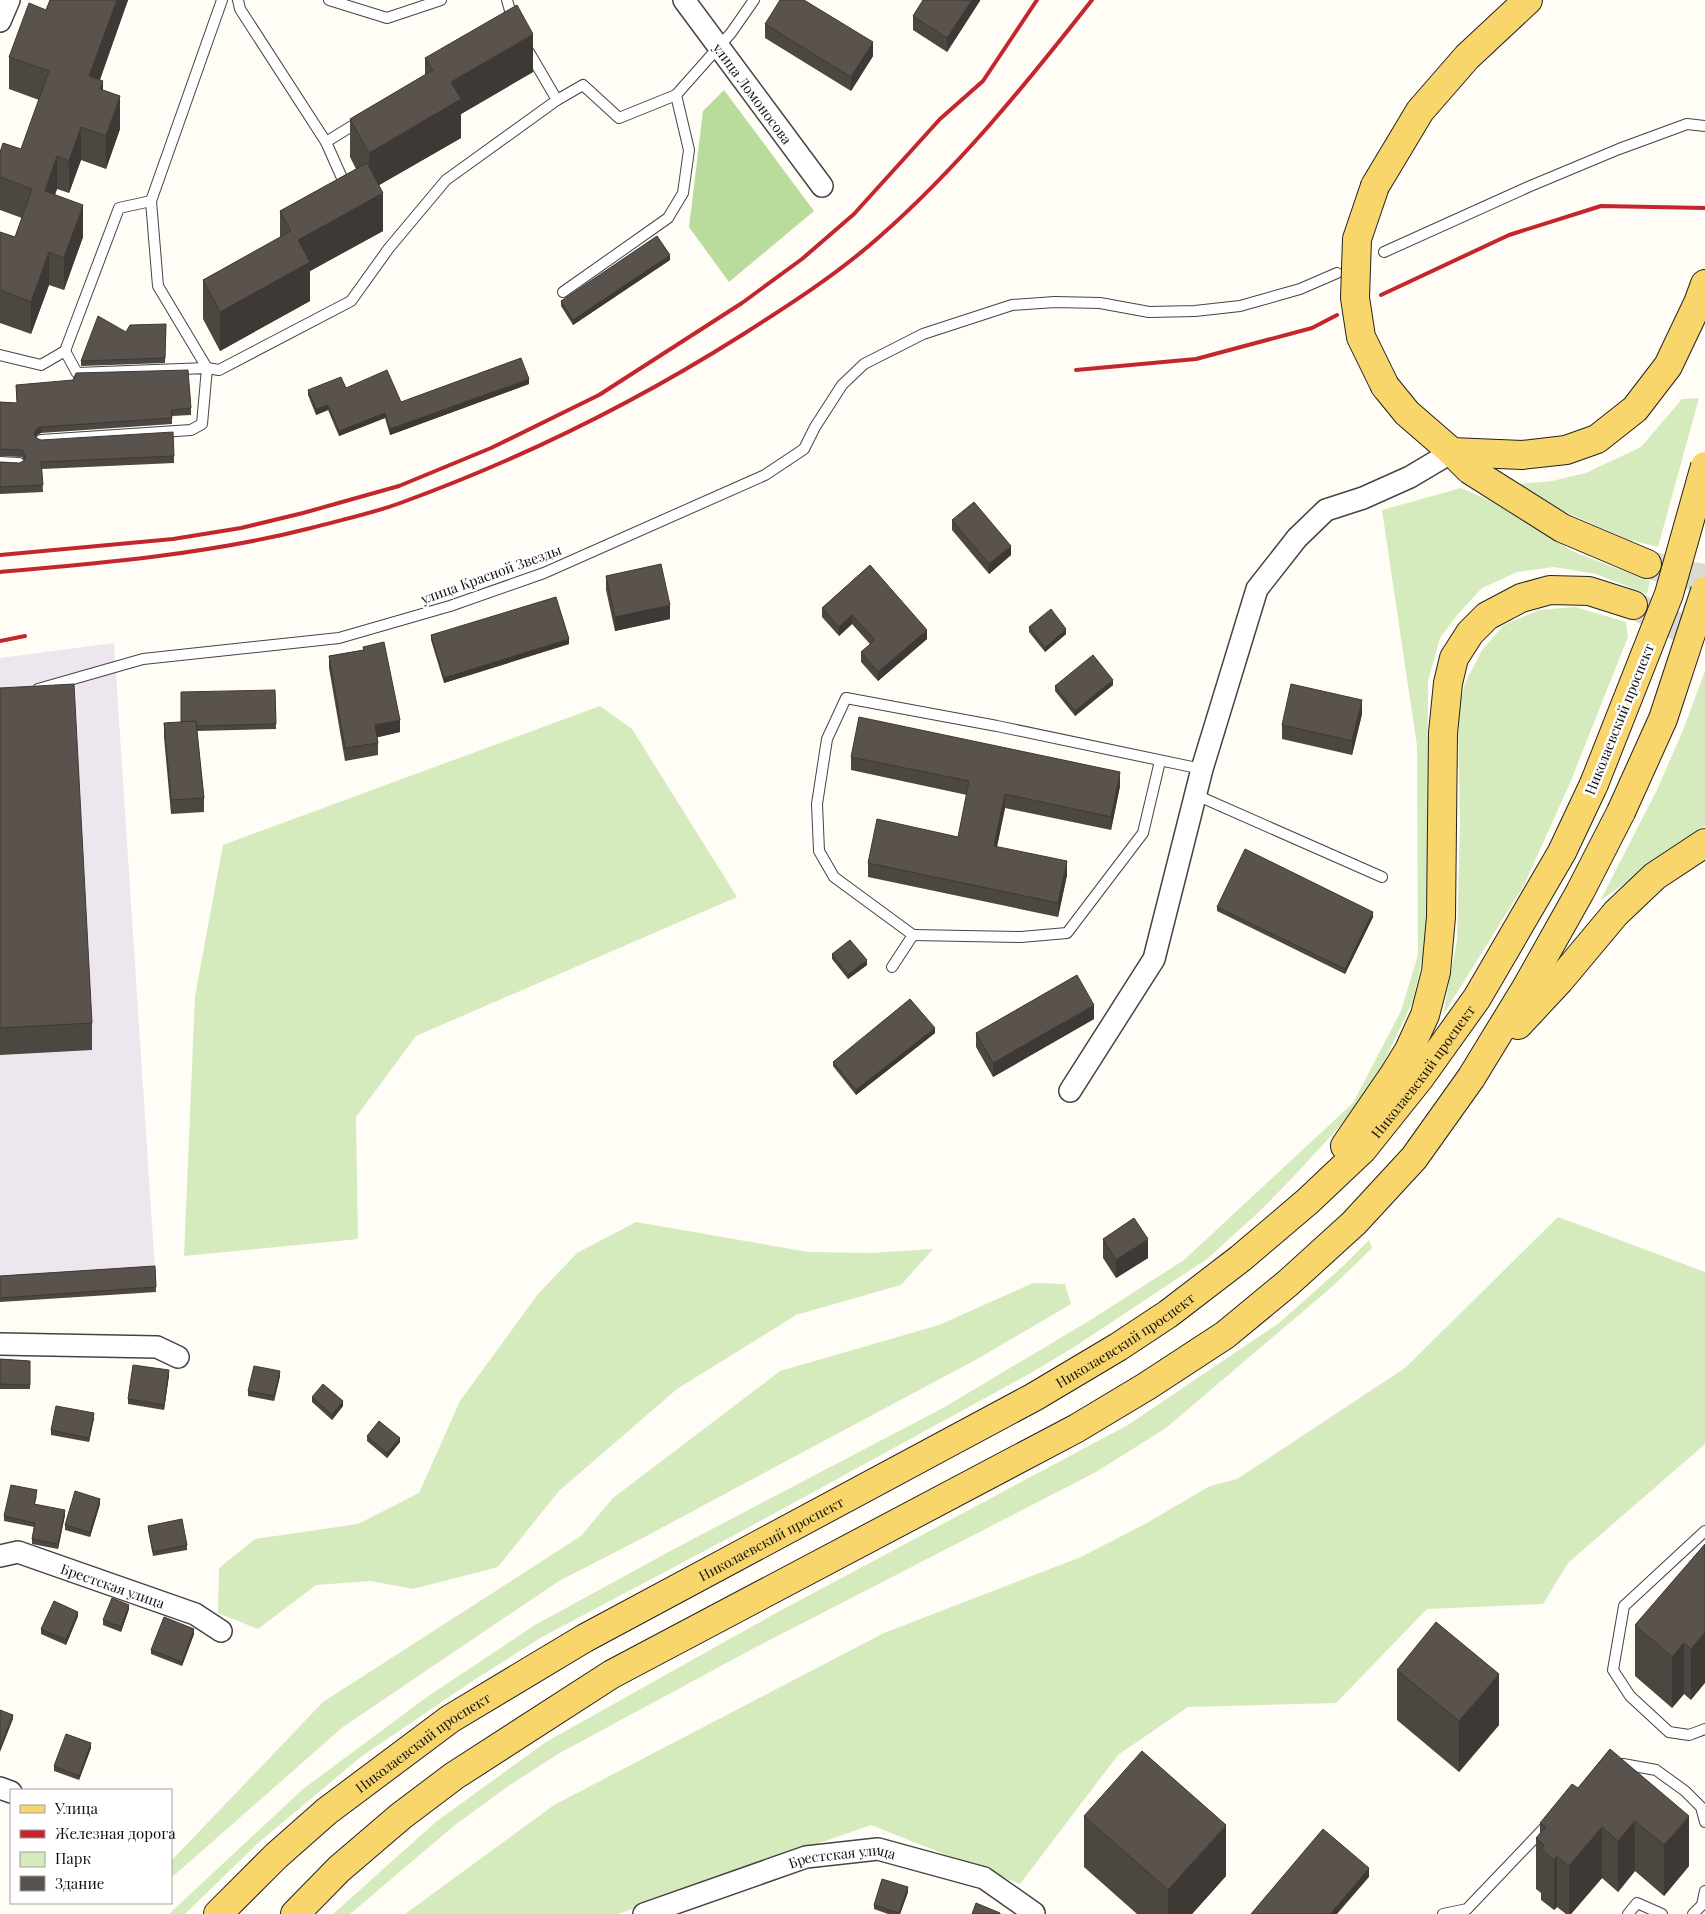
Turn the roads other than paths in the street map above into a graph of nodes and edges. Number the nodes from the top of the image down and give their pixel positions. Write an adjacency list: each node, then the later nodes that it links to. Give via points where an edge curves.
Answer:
1 (9, 0): 10 (street)
2 (222, 0): 19 (lane)
3 (238, 0): 16 (lane, via 240,9)
4 (329, 0): 5 (lane, via 386,18)
5 (441, 0)
6 (507, 0): 13 (lane, via 511,29)
7 (684, 0): 11 (street, улица Ломоносова)
8 (754, 0): 11 (lane)
9 (1528, 0): 28 (main road, bridge, via 1467,57 1420,111 1375,186 1356,239 1356,298 1361,337 1385,386 1407,413)
10 (0, 21)
11 (719, 47): 12 (lane); 17 (street, улица Ломоносова)
12 (676, 95): 13 (lane, via 619,118 583,85); 22 (lane, via 689,150 683,193 668,218)
13 (558, 100): 26 (lane, via 446,180 389,248 351,301 219,370)
14 (372, 114): 16 (lane)
15 (1705, 126): 20 (lane, via 1688,124 1619,149)
16 (326, 142): 18 (lane)
17 (822, 186)
18 (348, 191)
19 (151, 201): 24 (lane, via 119,208); 26 (lane, via 158,286)
20 (1384, 252)
21 (1337, 273): 35 (lane, улица Красной Звезды, via 1300,289 1240,306 1149,312 1100,304 1054,302 1012,305 922,334 864,364 842,385 804,449 765,474 544,573 450,606 339,638 143,659)
22 (563, 292)
23 (1702, 293): 28 (main road, via 1668,366 1635,409 1597,439 1566,450 1522,455)
24 (65, 351): 25 (lane, via 41,365); 26 (lane, via 77,373)
25 (0, 355)
26 (207, 368): 27 (lane, via 202,424 191,430)
27 (41, 440)
28 (1452, 452): 32 (main road, via 1470,470 1562,528); 37 (street, via 1410,477 1326,510 1297,538 1257,589)
29 (0, 462): 30 (lane)
30 (19, 463)
31 (1705, 466): 45 (main road, Николаевский проспект, bridge, via 1668,594 1594,784 1562,852 1477,998 1386,1122)
32 (1647, 564)
33 (1705, 591): 43 (main road, bridge, via 1663,719 1621,812 1556,938)
34 (1634, 605): 45 (main road, via 1589,591 1550,590 1521,598 1487,616 1470,633 1454,658 1448,683 1442,763 1441,917 1436,972 1425,1015 1394,1076)
35 (30, 692)
36 (1160, 760): 37 (lane); 41 (lane, via 1143,832 1067,932 1021,937); 41 (lane, via 846,698 827,739 818,804 819,851 834,877)
37 (1202, 769): 38 (street)
38 (1196, 795): 40 (lane); 44 (street, via 1154,959)
39 (1705, 843): 43 (main road, via 1655,876 1616,913)
40 (1382, 877)
41 (913, 935): 42 (lane)
42 (892, 967)
43 (1471, 1078): 58 (main road, via 1414,1158 1354,1224 1225,1335 1076,1428 604,1679 454,1776 401,1816 339,1869)
44 (1070, 1091)
45 (1308, 1201): 57 (main road, Николаевский проспект, via 1241,1258 1168,1314 1118,1347 1034,1397 585,1638 450,1719 327,1811)
46 (0, 1344): 47 (street, via 158,1347)
47 (178, 1357)
48 (1705, 1531): 51 (lane, via 1624,1606 1613,1670 1630,1696 1669,1732 1689,1735)
49 (0, 1556): 50 (street, Брестская улица, via 18,1552 195,1614)
50 (221, 1631)
51 (1705, 1729)
52 (1608, 1768): 54 (lane, via 1623,1764 1656,1770 1701,1807)
53 (1556, 1816): 56 (lane)
54 (1705, 1822)
55 (1705, 1891): 64 (lane, via 1702,1905)
56 (1468, 1912): 61 (lane)
57 (218, 1914)
58 (295, 1914)
59 (644, 1914): 60 (street, Брестская улица, via 806,1857 878,1849 984,1878)
60 (1034, 1914)
61 (1443, 1914)
62 (1628, 1914): 63 (lane, via 1637,1904)
63 (1662, 1914)
64 (1693, 1914)

